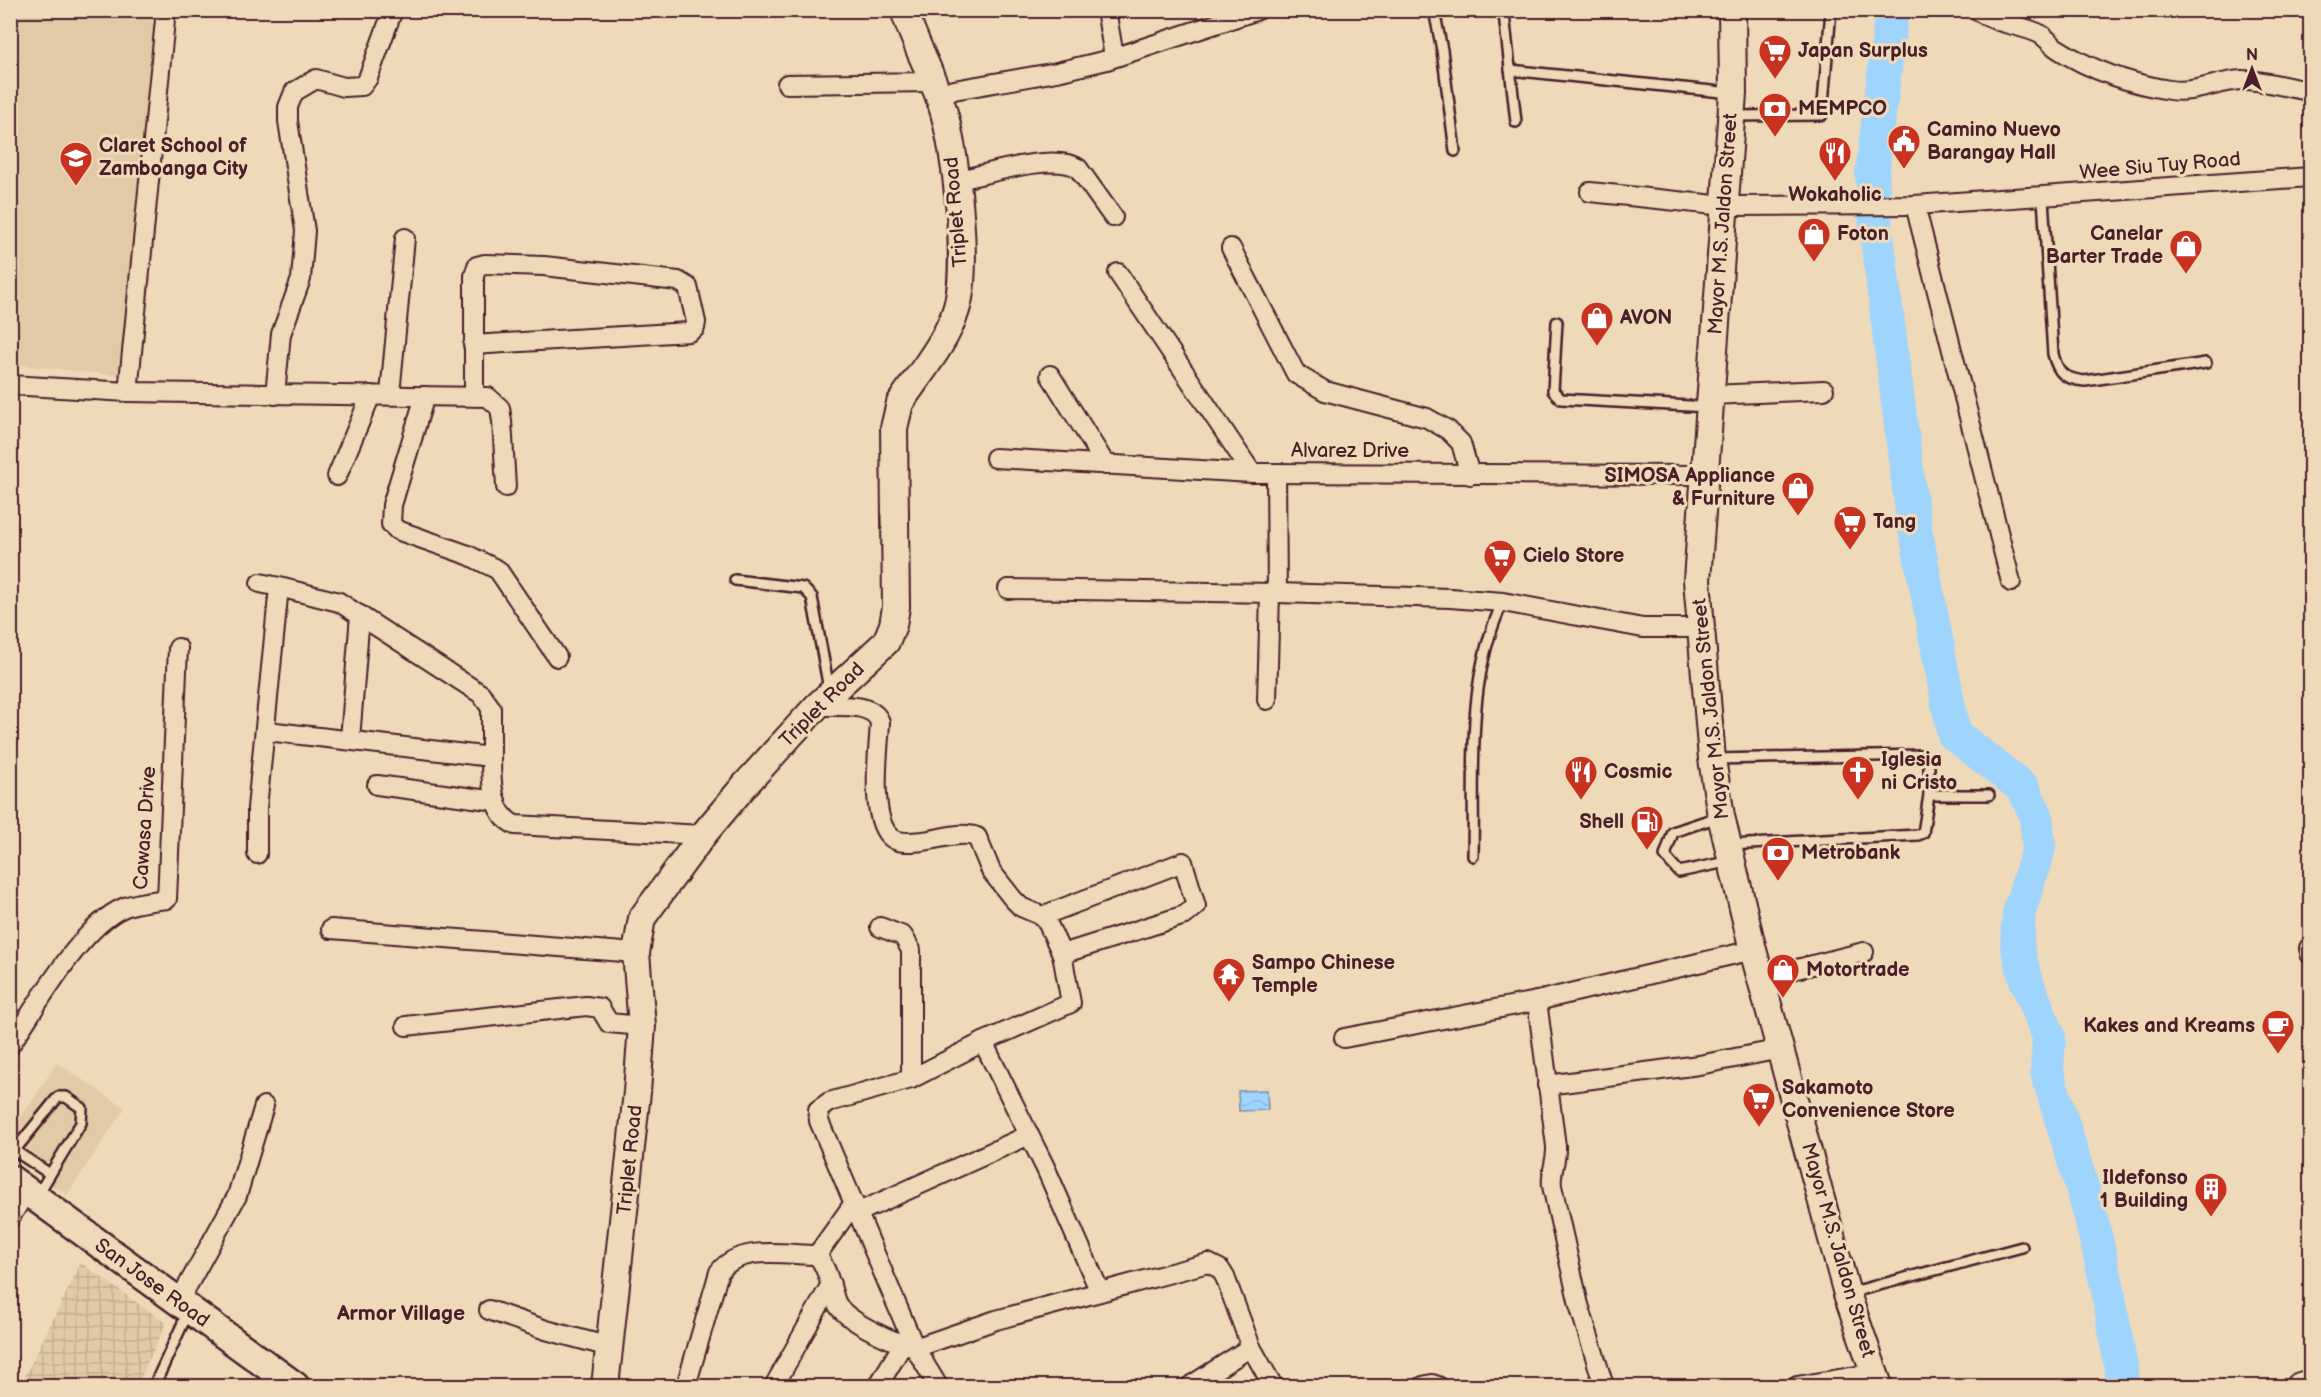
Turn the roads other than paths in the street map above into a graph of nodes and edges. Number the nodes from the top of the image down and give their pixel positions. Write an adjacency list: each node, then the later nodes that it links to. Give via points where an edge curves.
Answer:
1 (166, 10): 35 (street)
2 (393, 10): 37 (street, via 362,86 344,87 316,80 294,92 288,107 303,212 304,265 283,327)
3 (904, 10): 14 (street, Triplet Road)
4 (1106, 10): 11 (street)
5 (1258, 10): 11 (street)
6 (1434, 10): 18 (lane, via 1443,50)
7 (1732, 10): 16 (street, Mayor M.S. Jaldon Street)
8 (1831, 10): 16 (lane, via 1822,115)
9 (1980, 12): 15 (street, via 1992,20 2041,35 2097,69 2139,83 2172,90 2198,90 2238,80 2256,80)
10 (1504, 15): 12 (lane)
11 (1114, 56): 14 (street, via 1057,72)
12 (1510, 70): 16 (lane); 17 (lane)
13 (787, 84): 14 (street)
14 (935, 87): 20 (street, Triplet Road, via 949,133)
15 (2310, 91)
16 (1732, 105): 24 (street, Mayor M.S. Jaldon Street)
17 (1516, 122)
18 (1455, 151)
19 (2310, 177): 22 (street, Wee Siu Tuy Road)
20 (955, 181): 25 (street, via 1032,165 1071,164 1078,168); 61 (street, Triplet Road, via 963,268 957,310 900,404 894,428 893,625 886,642)
21 (1590, 192): 24 (street, Wee Siu Tuy Road)
22 (2043, 198): 23 (street, Wee Siu Tuy Road); 31 (lane, via 2057,370 2068,379 2085,381)
23 (1915, 205): 24 (street, Wee Siu Tuy Road); 51 (street)
24 (1725, 206): 41 (street, Mayor M.S. Jaldon Street)
25 (1113, 217)
26 (405, 238): 36 (street)
27 (1231, 248): 46 (street, via 1296,374 1325,391 1427,418 1448,430 1461,443)
28 (1118, 273): 44 (street)
29 (1557, 322): 41 (lane, via 1553,391 1561,399)
30 (473, 345): 30 (street, via 474,276 477,266 485,264 678,280 688,287 696,322 689,332); 39 (street)
31 (2206, 363)
32 (1050, 375): 43 (street)
33 (10, 384): 35 (street)
34 (1824, 390): 41 (street)
35 (128, 392): 37 (street)
36 (390, 394): 38 (street); 40 (street)
37 (275, 395): 38 (street)
38 (371, 395): 48 (street)
39 (474, 395): 40 (street); 49 (street, via 489,397 500,408)
40 (425, 396): 60 (street, via 392,505 391,524 397,530 498,570)
41 (1711, 401): 47 (street, Mayor M.S. Jaldon Street)
42 (995, 458): 43 (street, Alvarez Drive)
43 (1106, 465): 44 (street, Alvarez Drive)
44 (1252, 473): 45 (street, Alvarez Drive)
45 (1276, 473): 46 (street, Alvarez Drive); 55 (street)
46 (1470, 475): 47 (street, Alvarez Drive)
47 (1705, 475): 58 (street, Mayor M.S. Jaldon Street, via 1697,580)
48 (336, 476)
49 (506, 487)
50 (735, 580): 61 (lane, via 803,588 812,597)
51 (2011, 582)
52 (260, 583): 53 (street)
53 (279, 587): 57 (street, via 326,597); 63 (street)
54 (1008, 590): 55 (street)
55 (1273, 593): 56 (street); 62 (street)
56 (1503, 602): 58 (street, via 1643,628); 75 (lane, via 1482,655 1477,689)
57 (360, 615): 64 (street); 65 (street, via 482,694 491,708)
58 (1700, 628): 66 (street, Mayor M.S. Jaldon Street)
59 (177, 648): 89 (street, Cawasa Drive, via 167,899 127,906 94,928)
60 (557, 657)
61 (823, 700): 72 (street, Triplet Road); 76 (street, via 874,711 878,716 877,806 892,839 903,842 977,837 991,871 1013,899)
62 (1267, 700)
63 (267, 731): 64 (street); 74 (street, via 257,808)
64 (350, 739): 65 (street)
65 (491, 757): 70 (street)
66 (1712, 759): 68 (lane, via 1922,755 1929,761); 71 (street, Mayor M.S. Jaldon Street)
67 (377, 785): 70 (street)
68 (1929, 795): 69 (lane); 73 (lane, via 1925,828 1918,835)
69 (1989, 795)
70 (496, 801): 72 (street, via 506,819 515,825)
71 (1720, 816): 73 (street, Mayor M.S. Jaldon Street); 73 (lane, via 1672,832 1665,856 1679,872)
72 (704, 835): 81 (street, Triplet Road, via 642,918)
73 (1729, 853): 79 (street, Mayor M.S. Jaldon Street)
74 (257, 854)
75 (1473, 856)
76 (1042, 916): 82 (street); 82 (street, via 1183,862 1197,906 1185,915)
77 (880, 927): 91 (street, via 903,936 911,950)
78 (331, 929): 81 (street)
79 (1753, 950): 83 (street, Mayor M.S. Jaldon Street); 84 (street)
80 (1863, 952): 83 (street)
81 (636, 953): 86 (street, Triplet Road)
82 (1062, 954): 88 (street, via 1071,1003)
83 (1761, 978): 90 (street, Mayor M.S. Jaldon Street)
84 (1537, 1000): 87 (street); 92 (street)
85 (406, 1026): 86 (street, via 586,1006 600,1008 609,1023)
86 (642, 1026): 108 (street, Triplet Road)
87 (1344, 1038)
88 (983, 1042): 91 (street); 94 (street)
89 (10, 1045)
90 (1781, 1049): 92 (street, via 1699,1065); 104 (street, Mayor M.S. Jaldon Street)
91 (911, 1079): 98 (street, via 829,1102 818,1110)
92 (1547, 1085): 123 (street, via 1557,1155 1550,1173 1552,1186 1579,1305)
93 (264, 1106): 105 (street, via 237,1196)
94 (1029, 1135): 98 (street); 103 (street)
95 (13, 1153): 96 (lane); 96 (lane, via 58,1097 76,1101 82,1108 81,1123)
96 (50, 1174): 97 (lane)
97 (25, 1189): 99 (street); 105 (main road, San Jose Road)
98 (856, 1208): 101 (street); 107 (street)
99 (10, 1218)
100 (2022, 1247): 104 (lane)
101 (817, 1255): 102 (street); 115 (street, via 743,1254 726,1263 713,1284)
102 (831, 1284): 107 (street, via 837,1302 847,1314); 116 (street)
103 (1100, 1293): 107 (street); 109 (street, via 1201,1264 1216,1266 1225,1277)
104 (1847, 1294): 110 (street, Mayor M.S. Jaldon Street)
105 (184, 1307): 112 (lane); 113 (main road, San Jose Road)
106 (489, 1310): 108 (street)
107 (909, 1346): 117 (street); 118 (street)
108 (610, 1347): 114 (street, Triplet Road)
109 (1251, 1347): 119 (street); 120 (street)
110 (1876, 1380): 124 (street)
111 (2310, 1383): 125 (street)
112 (154, 1386)
113 (295, 1386)
114 (605, 1386)
115 (686, 1386)
116 (774, 1386)
117 (878, 1386)
118 (938, 1386)
119 (1190, 1386)
120 (1273, 1386)
121 (1423, 1386): 122 (street)
122 (1438, 1386)
123 (1604, 1386)
124 (1797, 1386)
125 (2300, 1386)

